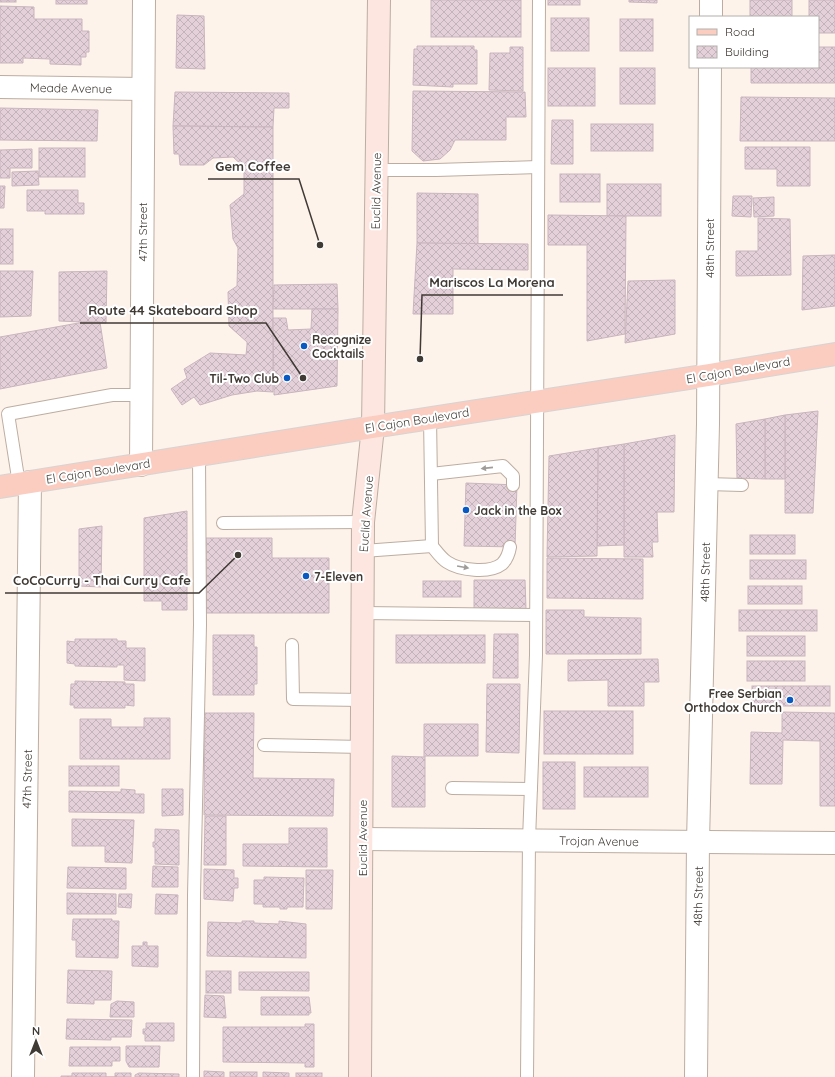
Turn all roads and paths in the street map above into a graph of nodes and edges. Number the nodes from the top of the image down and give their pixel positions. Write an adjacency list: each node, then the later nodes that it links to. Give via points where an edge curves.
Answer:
1 (144, 0): 8 (street, 47th Street)
2 (379, 0): 10 (main road, Euclid Avenue)
3 (539, 0): 9 (lane)
4 (711, 0): 5 (street)
5 (711, 16)
6 (710, 68): 12 (street, 48th Street)
7 (0, 87): 8 (street, Meade Avenue)
8 (143, 89): 13 (street, 47th Street)
9 (538, 167): 10 (lane); 14 (lane)
10 (376, 170): 16 (main road, Euclid Avenue)
11 (835, 354): 12 (main road, El Cajon Boulevard)
12 (709, 376): 14 (main road, El Cajon Boulevard); 21 (street, 48th Street)
13 (141, 395): 18 (street, 47th Street); 20 (lane, via 112,395 8,414)
14 (536, 402): 15 (main road, El Cajon Boulevard); 30 (lane)
15 (430, 418): 16 (main road, El Cajon Boulevard); 19 (lane)
16 (373, 427): 17 (main road, El Cajon Boulevard); 24 (main road, Euclid Avenue)
17 (199, 455): 18 (main road, El Cajon Boulevard); 42 (lane, via 200,625)
18 (141, 465): 20 (main road, El Cajon Boulevard)
19 (431, 474): 22 (lane, one-way to 19, via 513,476 503,466); 26 (lane)
20 (17, 484): 41 (street, 47th Street)
21 (707, 484): 23 (lane); 39 (street, 48th Street)
22 (513, 485)
23 (742, 485)
24 (363, 522): 25 (lane); 28 (main road, Euclid Avenue)
25 (223, 523)
26 (432, 546): 27 (lane, one-way to 27, via 448,563 457,567 479,569 502,564); 28 (lane)
27 (510, 547)
28 (363, 552): 29 (main road, Euclid Avenue)
29 (363, 613): 30 (lane); 32 (main road, Euclid Avenue)
30 (536, 615): 36 (lane)
31 (292, 645): 32 (lane, via 293,699)
32 (363, 700): 34 (main road, Euclid Avenue)
33 (264, 744): 34 (lane)
34 (363, 747): 37 (main road, Euclid Avenue)
35 (452, 788): 36 (lane)
36 (531, 789): 38 (lane)
37 (362, 839): 38 (street, Trojan Avenue); 43 (main road, Euclid Avenue)
38 (529, 840): 39 (street, Trojan Avenue); 44 (lane)
39 (698, 842): 40 (street, Trojan Avenue); 45 (street, 48th Street)
40 (835, 843)
41 (23, 1077)
42 (193, 1077)
43 (360, 1077)
44 (527, 1077)
45 (696, 1077)

